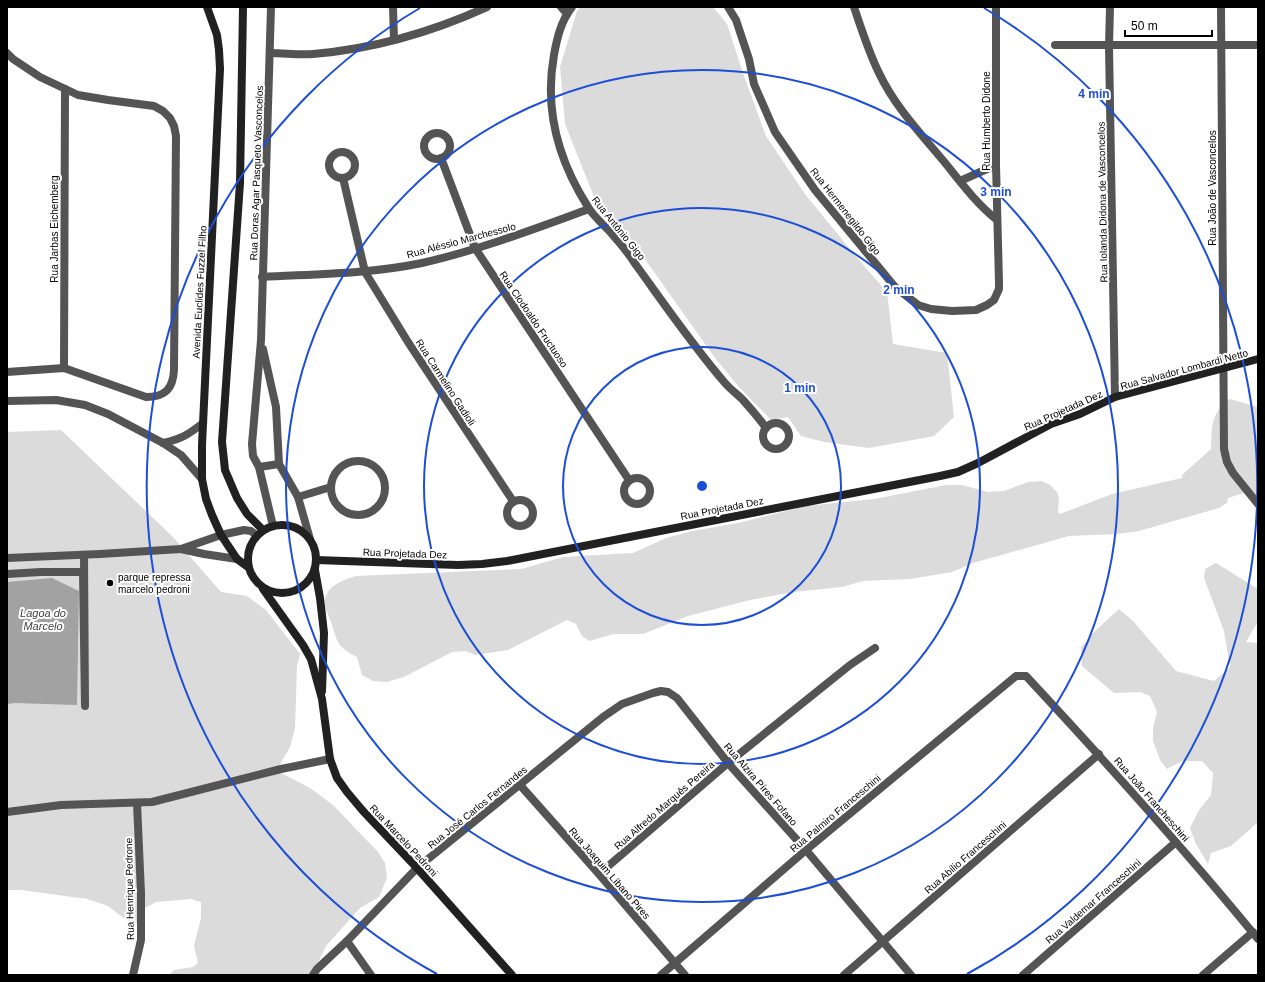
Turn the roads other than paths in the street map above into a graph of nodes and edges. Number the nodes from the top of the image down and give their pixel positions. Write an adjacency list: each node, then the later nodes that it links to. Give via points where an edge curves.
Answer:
1 (207, 7): 38 (street, Avenida Euclides Fuzzel Filho, via 217,35 220,69)
2 (243, 7): 50 (street, via 240,183 222,442 225,470 237,498 247,514)
3 (271, 7): 19 (street, Rua Doras Agar Pasqueto Vasconcelos)
4 (393, 7): 13 (street)
5 (487, 7): 13 (street, via 426,32)
6 (561, 7): 12 (street)
7 (728, 7): 30 (street, Rua Hermenegildo Gigo, via 740,30 754,84 775,132 815,190 895,287 918,305 952,311 976,310 987,305 994,300)
8 (854, 7): 24 (street, via 878,72 887,88)
9 (996, 7): 22 (street, Rua Humberto Didone)
10 (1110, 7): 16 (street, Rua Iolanda Didona de Vasconcelos)
11 (1221, 7): 17 (street, Rua João de Vasconcelos)
12 (569, 10): 25 (street, Rua Antônio Gigo, via 557,38 551,71 551,111 570,176)
13 (394, 40): 19 (street, via 352,50 311,54)
14 (1055, 45): 16 (street)
15 (1258, 45): 17 (street)
16 (1109, 46): 17 (street); 36 (street, Rua Iolanda Didona de Vasconcelos)
17 (1221, 46): 34 (street, Rua João de Vasconcelos)
18 (7, 53): 20 (street, via 40,77)
19 (270, 53): 29 (street, Rua Doras Agar Pasqueto Vasconcelos)
20 (65, 89): 33 (street, Rua Jarbas Eichemberg); 33 (street, via 78,95 154,106 170,118 174,126 176,144 174,370 170,388 155,397 146,397)
21 (441, 158): 27 (street, Rua Clodoaldo Fructuoso)
22 (996, 165): 24 (street); 26 (street, Rua Humberto Didone)
23 (343, 178): 28 (street, Rua Carmelino Gadioli)
24 (960, 181): 26 (street, via 979,204)
25 (589, 208): 27 (street, Rua Aléssio Marchessolo, via 514,237); 39 (street, Rua Antônio Gigo, via 636,264 660,300 712,367)
26 (997, 220): 30 (street, Rua Humberto Didone)
27 (475, 248): 28 (street, Rua Aléssio Marchessolo, via 421,263); 44 (street, Rua Clodoaldo Fructuoso)
28 (365, 272): 29 (street, Rua Aléssio Marchessolo); 47 (street, Rua Carmelino Gadioli)
29 (262, 277): 31 (street, Rua Doras Agar Pasqueto Vasconcelos)
30 (999, 283)
31 (261, 340): 41 (street, Rua Doras Agar Pasqueto Vasconcelos, via 276,407); 42 (street, Rua Doras Agar Pasqueto Vasconcelos, via 252,432 253,456)
32 (1258, 359): 34 (street, Rua Salvador Lombardi Netto)
33 (64, 368): 35 (street)
34 (1224, 369): 36 (street, Rua Salvador Lombardi Netto); 48 (street, Rua João de Vasconcelos, via 1224,449 1227,462)
35 (7, 372)
36 (1115, 398): 58 (street, Rua Projetada Dez, via 1051,424 958,472 940,476 482,564)
37 (7, 401): 40 (street, via 56,400 85,405)
38 (203, 423): 40 (street, via 182,438); 43 (street, Avenida Euclides Fuzzel Filho)
39 (766, 428)
40 (163, 443): 43 (street, via 180,455)
41 (279, 464): 42 (street); 46 (street, Rua Doras Agar Pasqueto Vasconcelos)
42 (259, 467): 49 (street, Rua Doras Agar Pasqueto Vasconcelos)
43 (202, 479): 51 (street, Avenida Euclides Fuzzel Filho, via 206,499)
44 (629, 480)
45 (331, 487): 45 (street, via 337,505 352,514 361,515 376,508 384,493 383,481 377,470 371,464 363,462 354,461 337,470 332,478); 46 (street)
46 (298, 497): 53 (street, Rua Doras Agar Pasqueto Vasconcelos)
47 (513, 501)
48 (1258, 504)
49 (273, 526): 50 (street); 53 (street, via 294,527)
50 (263, 530): 52 (street)
51 (221, 535): 52 (street, via 244,530); 54 (street); 57 (street, Avenida Euclides Fuzzel Filho)
52 (256, 535): 59 (street, via 247,556)
53 (310, 539): 58 (street, via 315,549)
54 (181, 549): 55 (street); 57 (street)
55 (84, 555): 56 (street); 61 (street, via 85,706 84,572)
56 (7, 558)
57 (237, 559): 59 (street, Avenida Euclides Fuzzel Filho)
58 (316, 560): 60 (street)
59 (248, 567): 62 (street, via 255,582)
60 (315, 570): 62 (street, via 303,587 294,592 283,594); 66 (street, Rua Marcelo Pedroni, via 324,633)
61 (7, 574)
62 (263, 589): 66 (street, Rua Marcelo Pedroni, via 311,658)
63 (875, 648): 69 (street, Rua Alfredo Marquês Pereira, via 850,665)
64 (1026, 676): 67 (street, Rua João Francheschini); 74 (street, Rua Palmiro Franceschini, via 1016,676)
65 (653, 693): 69 (street, Rua Alzira Píres Fofano, via 668,692 676,698); 70 (street, Rua José Carlos Fernandes, via 622,704)
66 (322, 700): 68 (street, Rua Marcelo Pedroni)
67 (1099, 754): 73 (street, Rua João Francheschini); 79 (street, Rua Abilio Franceschini)
68 (330, 759): 71 (street, via 152,802); 75 (street, Rua Marcelo Pedroni, via 337,778 347,792)
69 (728, 763): 74 (street, Rua Alzira Píres Fofano); 76 (street, Rua Alfredo Marquês Pereira)
70 (520, 785): 75 (street, Rua José Carlos Fernandes); 76 (street, Rua Joaquim Líbano Pires)
71 (137, 803): 72 (street, via 61,805); 81 (street, Rua Henrique Pedrone, via 141,940)
72 (7, 812)
73 (1176, 842): 77 (street, Rua João Francheschini); 89 (street, Rua Valdemar Franceschini)
74 (806, 850): 79 (street, Rua Alzira Píres Fofano); 80 (street, Rua Palmiro Franceschini)
75 (417, 868): 78 (street, Rua José Carlos Fernandes); 84 (street, Rua Marcelo Pedroni)
76 (599, 874): 80 (street, Rua Joaquim Líbano Pires)
77 (1255, 935): 90 (street)
78 (347, 941): 82 (street, Rua José Carlos Fernandes); 83 (street)
79 (883, 942): 87 (street, Rua Abilio Franceschini); 88 (street, Rua Alzira Píres Fofano)
80 (675, 963): 85 (street, Rua Palmiro Franceschini); 86 (street, Rua Joaquim Líbano Pires)
81 (133, 975)
82 (313, 975)
83 (371, 975)
84 (512, 975)
85 (661, 975)
86 (685, 975)
87 (844, 975)
88 (911, 975)
89 (1023, 975)
90 (1203, 975)

